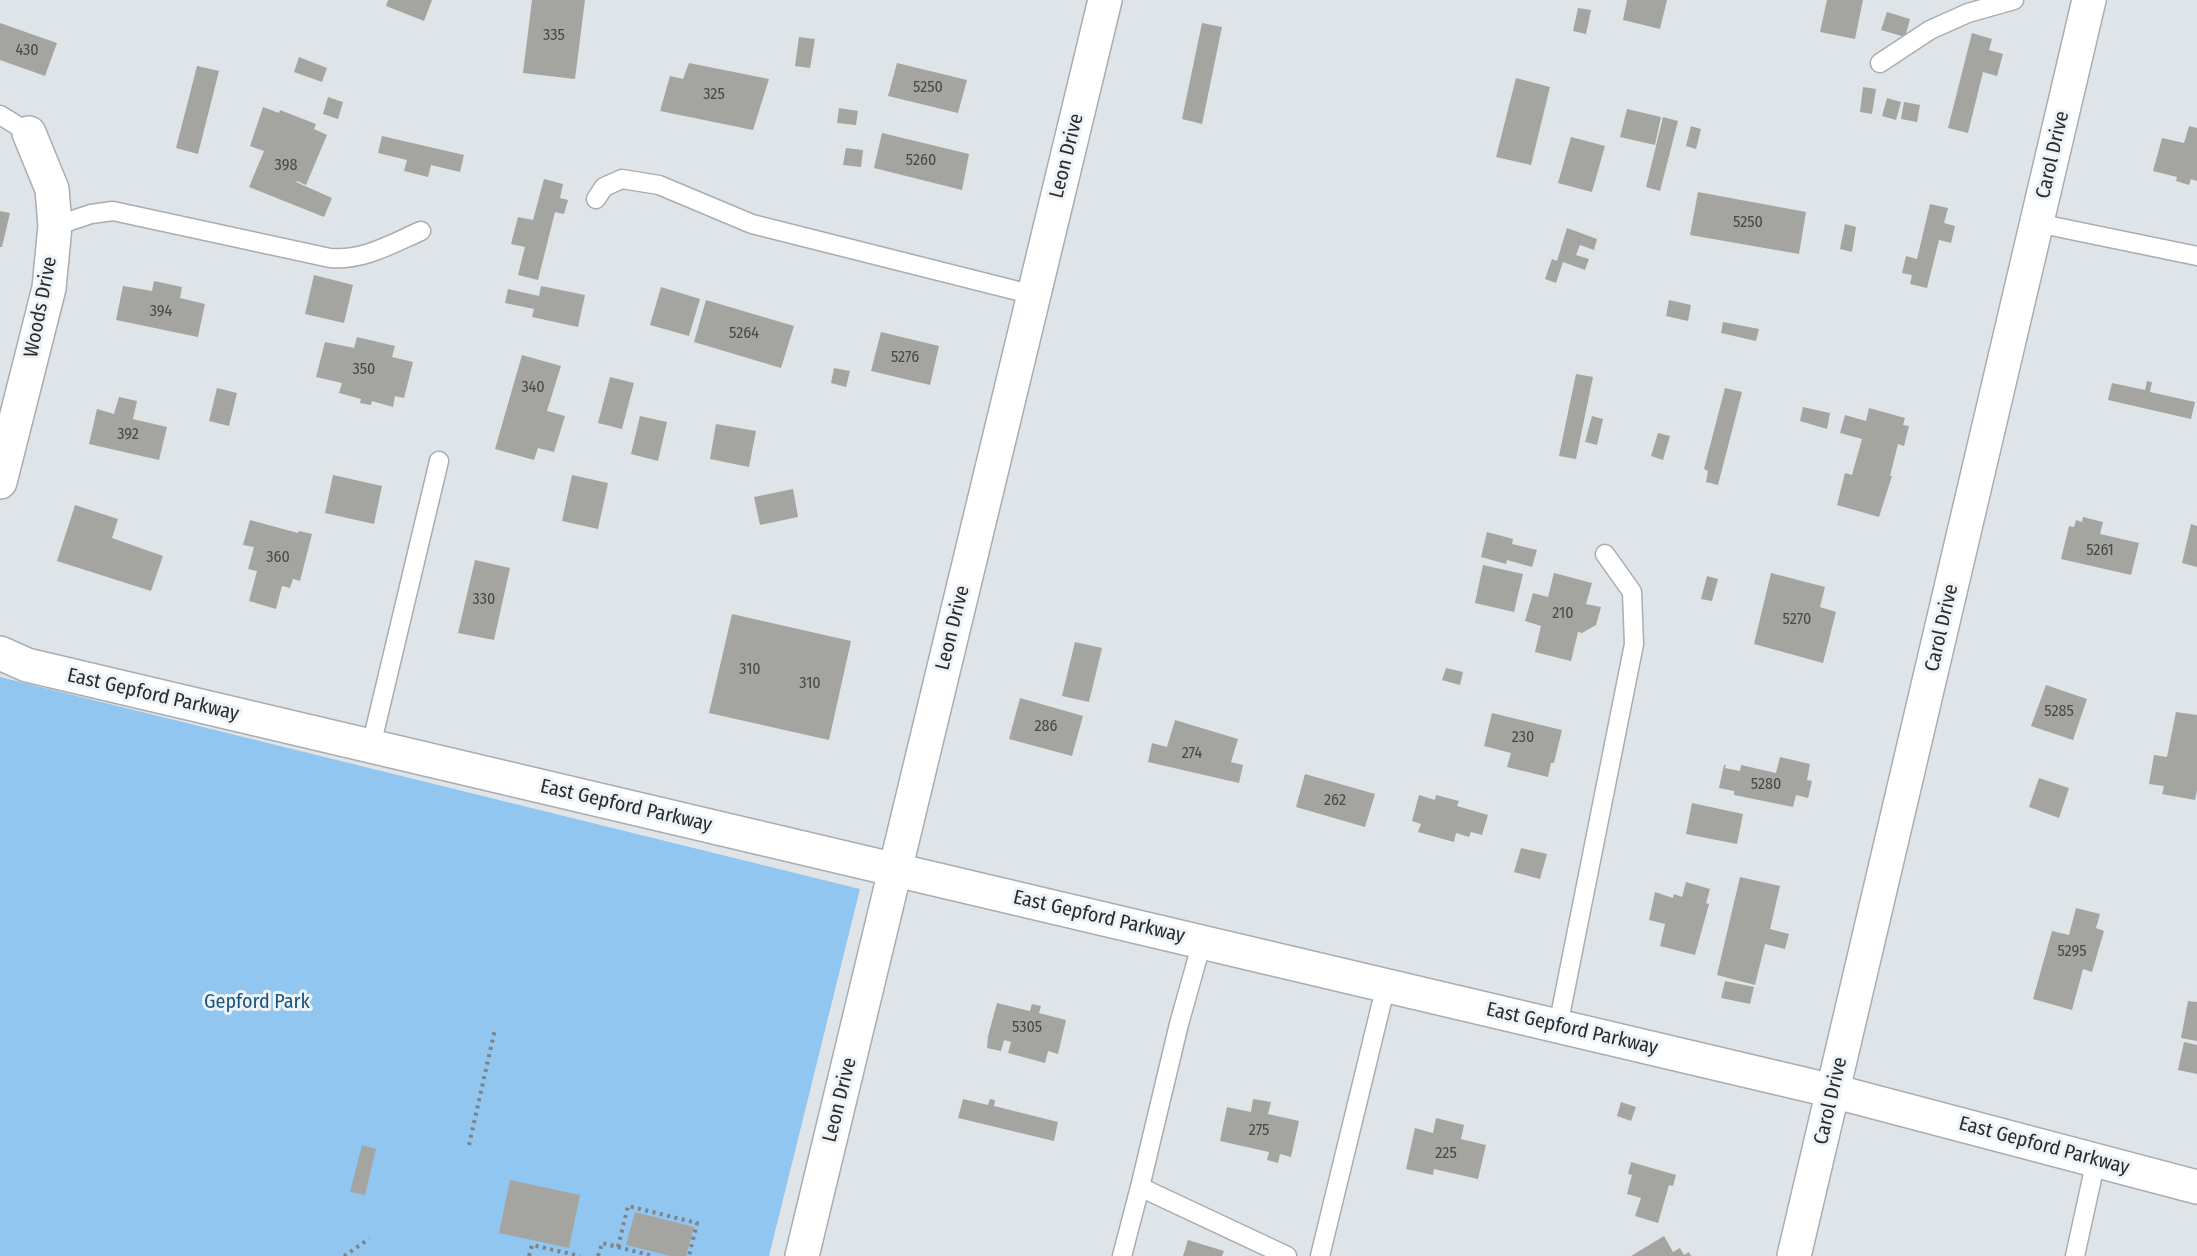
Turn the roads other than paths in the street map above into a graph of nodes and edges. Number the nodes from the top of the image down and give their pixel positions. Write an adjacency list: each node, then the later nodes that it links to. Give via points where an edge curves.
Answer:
1 (1105, 0): 12 (street, Leon Drive)
2 (2014, 0): 4 (lane, via 1968,13 1930,30)
3 (2089, 0): 8 (street, Carol Drive)
4 (1880, 63)
5 (0, 115): 6 (lane)
6 (29, 133): 9 (street, Woods Drive, via 52,189)
7 (596, 199): 12 (lane, via 604,187 622,179 659,185 752,224)
8 (2037, 223): 11 (lane); 22 (street, Carol Drive)
9 (55, 226): 10 (lane, via 113,211 346,260 368,255); 14 (street, Woods Drive, via 49,288)
10 (421, 231)
11 (2197, 256)
12 (1034, 295): 18 (street, Leon Drive)
13 (439, 461): 17 (lane)
14 (0, 482)
15 (1605, 554): 21 (lane, via 1632,592 1634,644)
16 (0, 653): 17 (street, East Gepford Parkway, via 27,665)
17 (371, 746): 18 (street, East Gepford Parkway)
18 (895, 869): 19 (street, East Gepford Parkway); 26 (street, Leon Drive)
19 (1202, 942): 20 (street, East Gepford Parkway); 24 (lane)
20 (1386, 986): 21 (street, East Gepford Parkway); 29 (lane)
21 (1558, 1026): 22 (street, East Gepford Parkway)
22 (1833, 1091): 23 (street, East Gepford Parkway); 30 (street, Carol Drive)
23 (2096, 1160): 25 (street, East Gepford Parkway); 31 (lane)
24 (1140, 1187): 27 (lane); 28 (lane)
25 (2197, 1187)
26 (802, 1256)
27 (1122, 1256)
28 (1287, 1256)
29 (1320, 1256)
30 (1794, 1256)
31 (2075, 1256)

